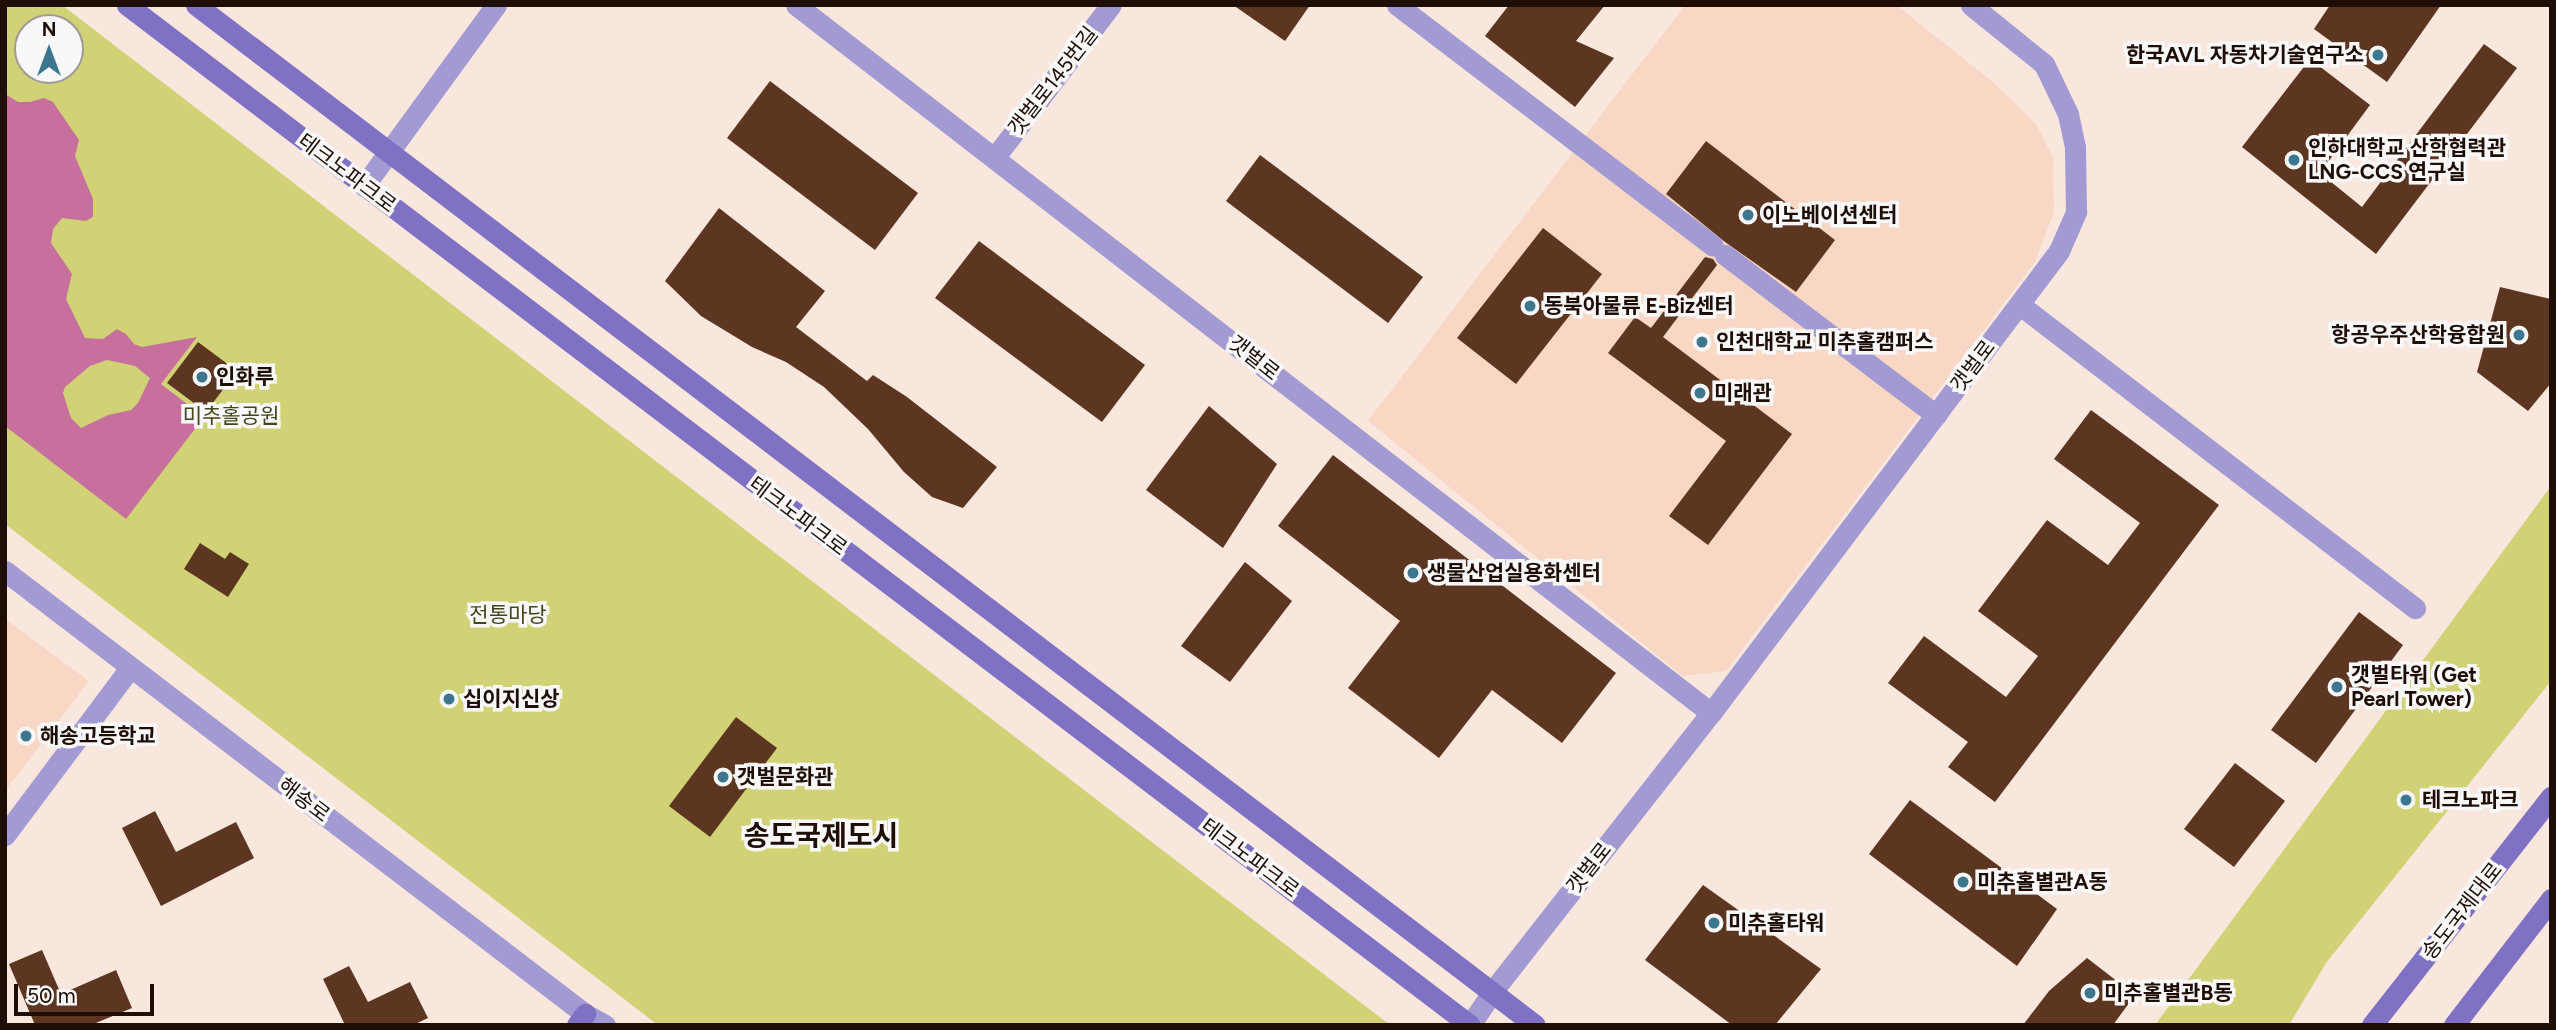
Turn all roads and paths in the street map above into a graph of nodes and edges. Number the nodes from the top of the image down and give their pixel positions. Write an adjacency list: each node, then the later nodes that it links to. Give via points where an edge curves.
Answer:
1 (127, 5): 10 (street, 테크노파크로)
2 (196, 5): 8 (street, 테크노파크로)
3 (496, 5): 8 (street)
4 (796, 5): 9 (street, 갯벌로)
5 (1111, 5): 9 (street, 갯벌로145번길)
6 (1396, 5): 12 (street)
7 (1971, 5): 11 (street, 갯벌로, via 2044,64 2068,114 2075,147 2076,212 2059,251)
8 (391, 152): 10 (street); 20 (street, 테크노파크로)
9 (995, 157): 16 (street, 갯벌로)
10 (364, 186): 23 (street, 테크노파크로)
11 (2020, 305): 12 (street, 갯벌로); 14 (street)
12 (1936, 415): 16 (street, 갯벌로)
13 (5, 571): 15 (street, 해송로)
14 (2415, 608)
15 (130, 668): 18 (street); 21 (street, 해송로)
16 (1712, 713): 20 (street, 갯벌로)
17 (2551, 797): 25 (street, 송도국제대로)
18 (5, 835)
19 (2551, 899): 26 (street)
20 (1492, 992): 23 (street, 갯벌로); 24 (street, 테크노파크로)
21 (581, 1019): 22 (street, 해송로)
22 (604, 1025)
23 (1470, 1025)
24 (1535, 1025)
25 (2372, 1025)
26 (2454, 1025)

